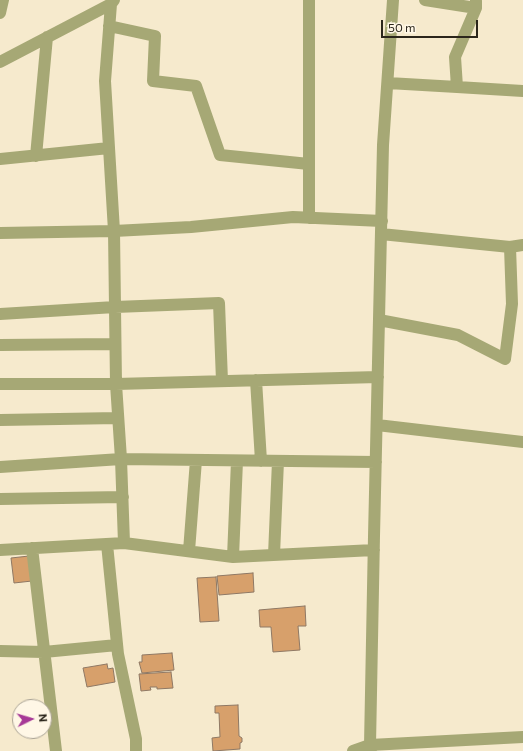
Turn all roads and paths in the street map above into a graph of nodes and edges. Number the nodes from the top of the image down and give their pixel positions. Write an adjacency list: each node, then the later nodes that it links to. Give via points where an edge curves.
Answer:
1 (3, 0): 7 (street)
2 (310, 0): 17 (street)
3 (394, 0): 11 (street)
4 (425, 0): 6 (street)
5 (112, 2): 8 (street); 9 (street)
6 (476, 4): 12 (street, via 455,57)
7 (0, 13)
8 (109, 26): 14 (street, via 105,81); 17 (street, via 155,36 153,81 196,86 220,155)
9 (47, 37): 10 (street); 15 (street)
10 (0, 62)
11 (388, 84): 12 (street); 19 (street)
12 (457, 87): 13 (street)
13 (523, 91)
14 (109, 148): 15 (street); 20 (street)
15 (36, 156): 16 (street)
16 (0, 159)
17 (309, 164): 18 (street)
18 (309, 218): 19 (street); 20 (street, via 293,217)
19 (382, 221): 22 (street)
20 (114, 231): 21 (street); 25 (street)
21 (0, 233)
22 (381, 234): 24 (street); 27 (street)
23 (523, 245): 24 (street)
24 (510, 247): 27 (street, via 512,304 505,358 458,335)
25 (115, 306): 26 (street); 28 (street); 32 (street, via 219,303)
26 (0, 314)
27 (379, 320): 30 (street)
28 (115, 344): 29 (street); 34 (street)
29 (0, 345)
30 (378, 377): 31 (street); 37 (street)
31 (256, 380): 32 (street); 42 (street)
32 (222, 381): 34 (street)
33 (0, 384): 34 (street)
34 (116, 384): 35 (street)
35 (118, 418): 36 (street); 39 (street)
36 (0, 420)
37 (377, 425): 38 (street); 44 (street)
38 (523, 442)
39 (121, 459): 40 (street); 45 (street); 46 (street)
40 (196, 460): 41 (street); 53 (street)
41 (237, 461): 42 (street); 55 (street)
42 (261, 461): 43 (street)
43 (278, 461): 44 (street); 54 (street)
44 (376, 462): 52 (street)
45 (0, 467)
46 (123, 497): 47 (street); 48 (street)
47 (0, 499)
48 (124, 542): 49 (street); 53 (street)
49 (108, 544): 50 (street); 56 (street)
50 (32, 548): 51 (street); 58 (street)
51 (0, 550)
52 (374, 550): 54 (street); 60 (street)
53 (189, 551): 55 (street)
54 (274, 555): 55 (street)
55 (233, 557)
56 (118, 645): 58 (street); 62 (street, via 136,739)
57 (0, 651): 58 (street)
58 (44, 652): 61 (street)
59 (523, 737): 60 (street)
60 (371, 748): 63 (street)
61 (56, 751)
62 (136, 751)
63 (353, 751)

